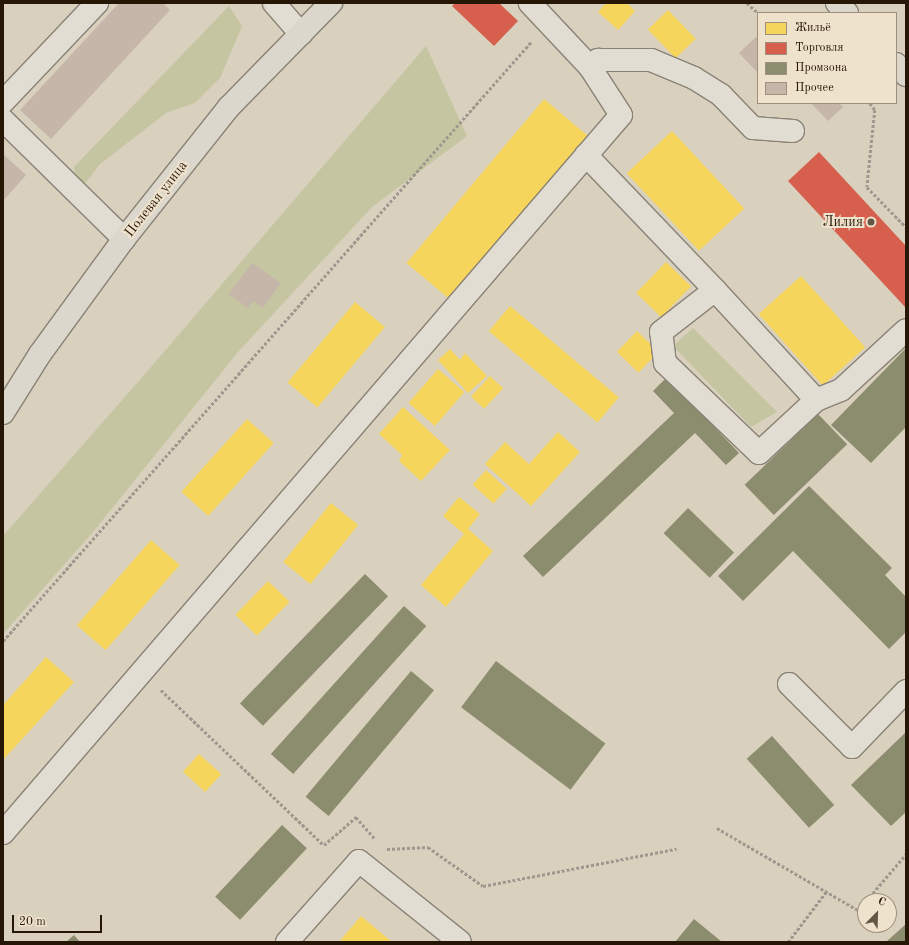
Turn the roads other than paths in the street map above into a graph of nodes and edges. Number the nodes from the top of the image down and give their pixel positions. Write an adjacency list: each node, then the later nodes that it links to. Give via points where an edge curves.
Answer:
1 (97, 3): 11 (lane)
2 (274, 3): 7 (lane)
3 (331, 3): 7 (main road, Полевая улица)
4 (530, 3): 9 (lane)
5 (838, 3): 6 (main road)
6 (846, 12)
7 (301, 34): 15 (main road, Полевая улица, via 229,107)
8 (897, 65): 10 (main road)
9 (590, 67): 13 (lane, via 598,60 650,60 694,78 721,95 753,128); 14 (lane, via 621,115)
10 (906, 75)
11 (3, 102)
12 (3, 120): 15 (lane)
13 (793, 131)
14 (586, 155): 16 (lane); 22 (lane)
15 (124, 239): 19 (main road, Полевая улица, via 40,354)
16 (715, 290): 18 (lane); 18 (lane, via 661,332 666,363 759,453)
17 (906, 330): 18 (lane, via 841,390)
18 (816, 400)
19 (3, 413)
20 (789, 684): 21 (lane, via 852,747)
21 (906, 691)
22 (3, 833)
23 (287, 942): 24 (lane, via 359,861)
24 (460, 942)

